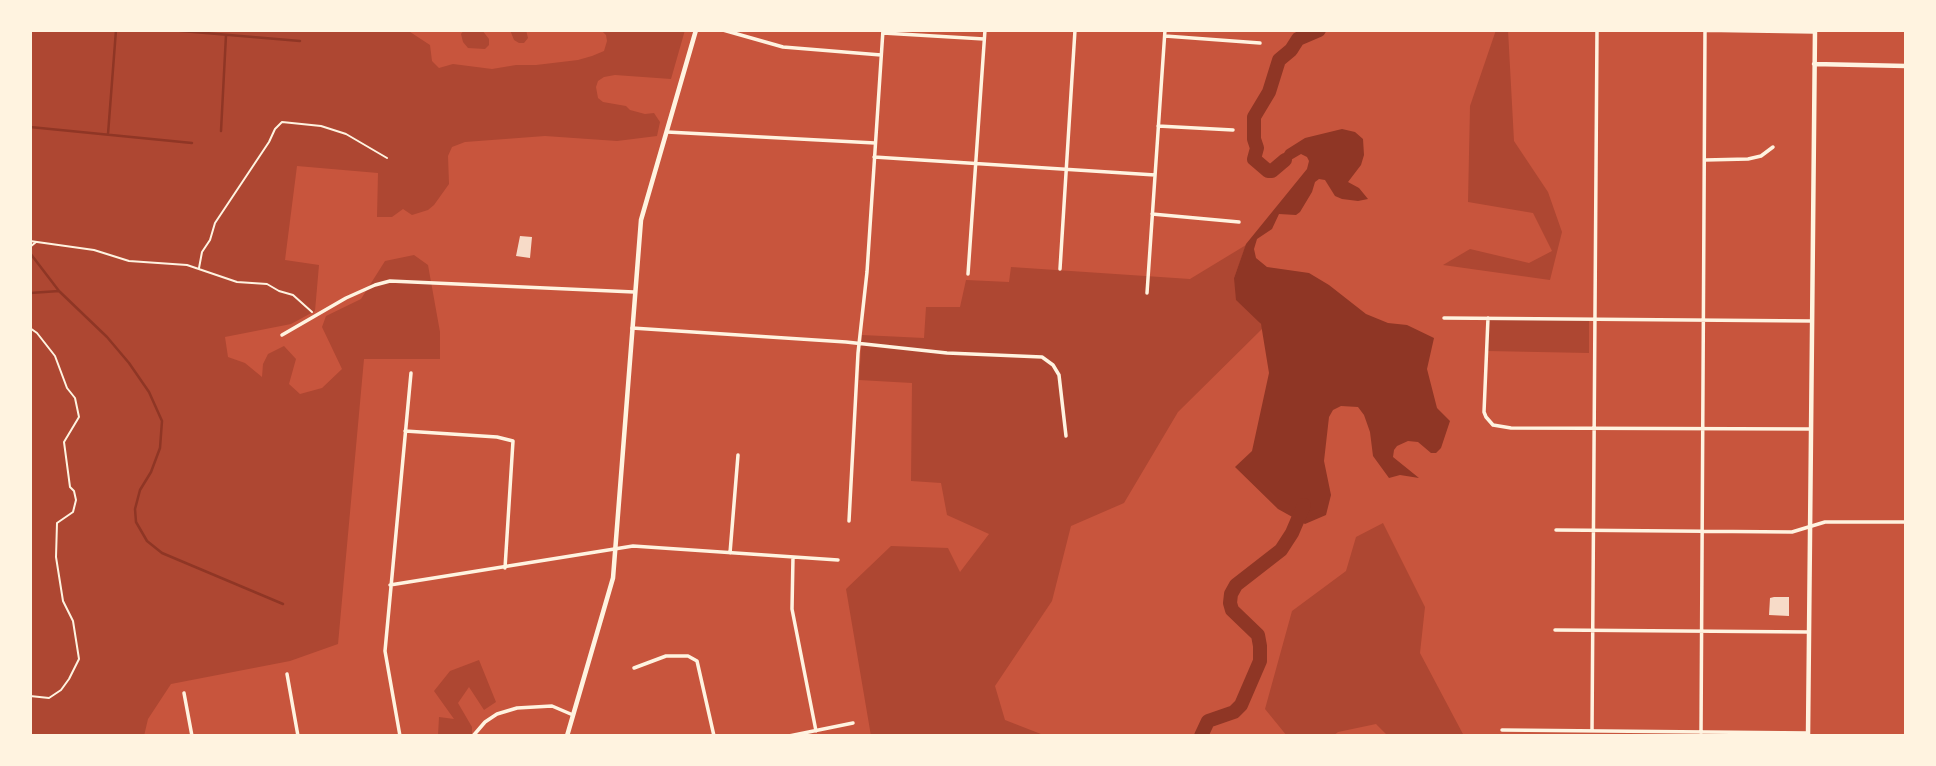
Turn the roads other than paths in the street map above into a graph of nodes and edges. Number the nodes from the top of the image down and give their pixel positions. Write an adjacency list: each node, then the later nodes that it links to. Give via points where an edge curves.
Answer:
1 (696, 30): 19 (street)
2 (723, 30): 14 (street, via 783,47)
3 (985, 30): 12 (street)
4 (1075, 30): 25 (street)
5 (1165, 30): 11 (street)
6 (1597, 30): 35 (street)
7 (1690, 30): 8 (street)
8 (1705, 30): 10 (street); 23 (street)
9 (883, 31): 12 (street); 14 (street)
10 (1815, 31): 15 (street)
11 (1165, 36): 13 (street); 17 (street)
12 (984, 39): 24 (street)
13 (1260, 43)
14 (881, 55): 20 (street)
15 (1814, 64): 16 (street); 37 (street)
16 (1906, 66)
17 (1158, 126): 18 (street); 26 (street)
18 (1233, 130)
19 (667, 132): 20 (street); 31 (street, via 641,220)
20 (875, 144): 22 (street)
21 (1773, 147): 23 (street, via 1748,159)
22 (874, 157): 24 (street); 40 (street)
23 (1705, 160): 36 (street)
24 (975, 163): 25 (street); 30 (street)
25 (1066, 169): 26 (street); 29 (street)
26 (1155, 175): 27 (street)
27 (1152, 214): 28 (street); 32 (street)
28 (1239, 222)
29 (1060, 269)
30 (968, 274)
31 (634, 292): 38 (street); 39 (street, via 390,281 346,298)
32 (1147, 293)
33 (1444, 318): 34 (street)
34 (1488, 318): 35 (street); 42 (street, via 1484,412 1493,425)
35 (1595, 319): 36 (street); 42 (street)
36 (1704, 320): 37 (street); 44 (street)
37 (1812, 321): 43 (street)
38 (631, 328): 40 (street); 54 (street)
39 (282, 335)
40 (859, 343): 46 (street, via 1042,357 1059,375); 48 (street)
41 (411, 373): 45 (street)
42 (1594, 429): 44 (street); 52 (street)
43 (1810, 429): 44 (street); 50 (street)
44 (1702, 430): 53 (street)
45 (405, 431): 58 (street, via 513,441); 59 (street)
46 (1066, 436)
47 (738, 455): 55 (street)
48 (849, 521)
49 (1906, 522): 50 (street, via 1825,522)
50 (1810, 527): 53 (street, via 1792,532); 63 (street)
51 (1556, 530): 52 (street)
52 (1593, 530): 53 (street); 61 (street)
53 (1702, 531): 62 (street)
54 (617, 548): 55 (street); 58 (street); 67 (street, via 609,594)
55 (730, 552): 56 (street)
56 (793, 557): 57 (street); 70 (street, via 792,609)
57 (838, 560)
58 (505, 568): 59 (street)
59 (390, 585): 76 (street, via 385,651)
60 (1555, 630): 61 (street)
61 (1592, 630): 62 (street); 71 (street)
62 (1701, 630): 63 (street); 72 (street)
63 (1809, 632): 73 (street)
64 (635, 668): 79 (street, via 666,656 688,656 697,661)
65 (287, 674): 75 (street)
66 (184, 693): 74 (street)
67 (573, 715): 77 (street, via 552,706 517,708 497,714); 78 (street)
68 (853, 723): 70 (street)
69 (1502, 730): 71 (street)
70 (816, 731): 80 (street)
71 (1592, 731): 72 (street)
72 (1701, 733): 73 (street)
73 (1808, 735)
74 (192, 736)
75 (298, 736)
76 (400, 736)
77 (472, 736)
78 (568, 736)
79 (714, 736)
80 (789, 736)

